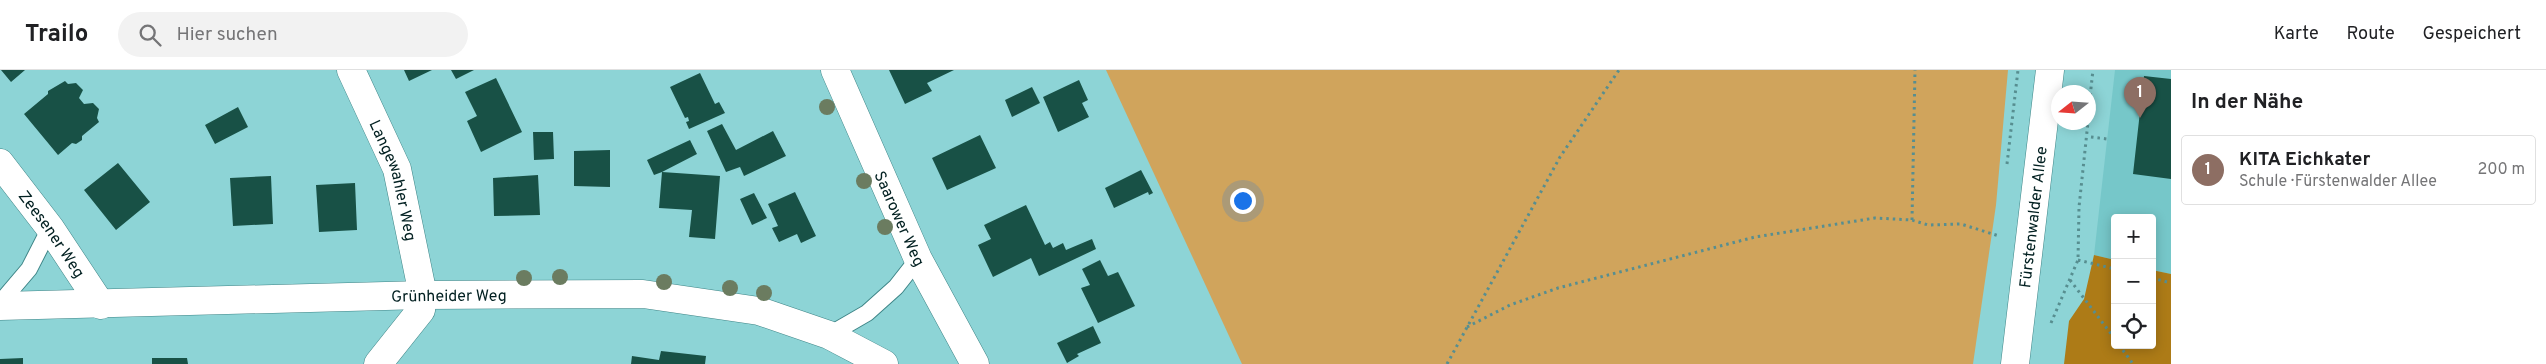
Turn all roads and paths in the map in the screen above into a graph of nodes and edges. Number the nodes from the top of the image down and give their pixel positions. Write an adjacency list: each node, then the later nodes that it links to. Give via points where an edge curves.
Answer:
1 (351, 70): 21 (street, Langewahler Weg, via 397,169)
2 (835, 70): 15 (street, Saarower Weg)
3 (1619, 70): 24 (path, via 1560,157)
4 (1915, 70): 12 (path)
5 (2050, 70): 33 (street, Fürstenwalder Allee)
6 (2093, 70): 7 (path)
7 (2091, 85)
8 (2087, 130): 16 (path, via 2079,207)
9 (2091, 137): 10 (path)
10 (2107, 139)
11 (0, 163): 13 (street, Zeesener Weg)
12 (1912, 220): 14 (path, via 1928,225 1961,224); 24 (path, via 1875,218 1755,237 1558,288 1510,305)
13 (50, 228): 22 (street, Zeesener Weg); 23 (lane, via 29,269)
14 (1998, 236)
15 (918, 259): 27 (lane, via 896,287 867,313); 31 (street, Saarower Weg)
16 (2078, 260): 17 (path); 19 (path)
17 (2111, 268)
18 (2156, 279): 20 (path)
19 (2070, 280): 25 (path); 26 (path)
20 (2171, 283)
21 (423, 295): 22 (street, Grünheider Weg); 27 (street, Grünheider Weg, via 643,294 758,312); 29 (street, via 420,310)
22 (101, 304): 23 (street, Grünheider Weg)
23 (0, 305)
24 (1467, 327): 32 (path)
25 (2048, 329)
26 (2111, 334)
27 (829, 335): 30 (street, Grünheider Weg)
28 (2122, 349): 34 (path)
29 (378, 364)
30 (884, 364)
31 (975, 364)
32 (1447, 364)
33 (2016, 364)
34 (2132, 364)

